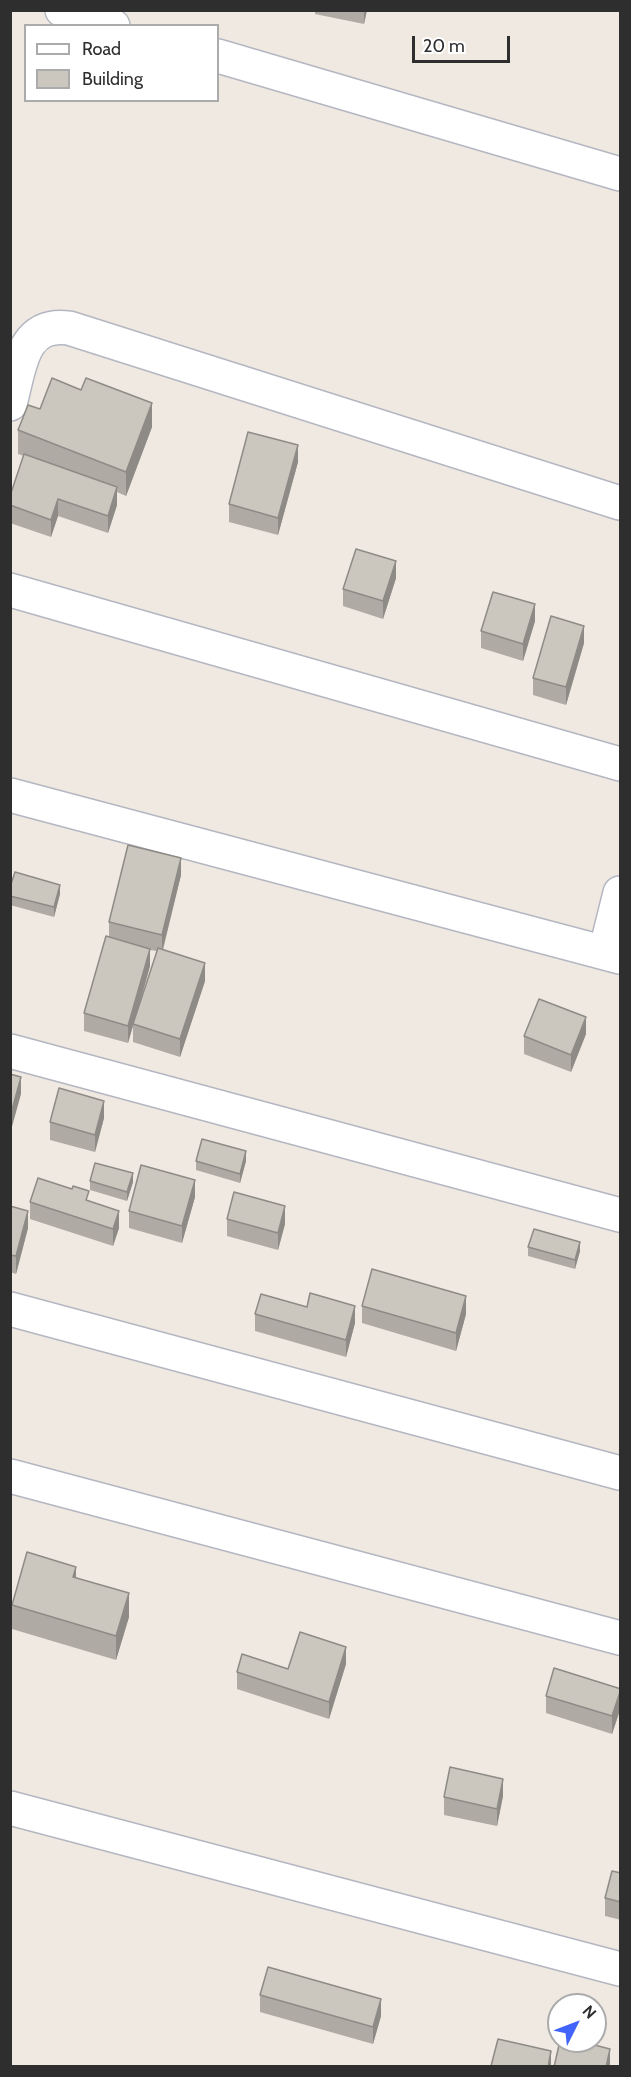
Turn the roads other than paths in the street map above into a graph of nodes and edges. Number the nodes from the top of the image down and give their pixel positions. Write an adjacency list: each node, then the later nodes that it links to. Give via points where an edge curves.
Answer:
1 (62, 10): 2 (street)
2 (112, 20)
3 (219, 56): 4 (street)
4 (621, 174)
5 (10, 404): 6 (street, via 26,347 34,335 56,326 69,328)
6 (621, 503)
7 (10, 590): 8 (street)
8 (621, 764)
9 (10, 795): 11 (street)
10 (621, 893): 11 (street)
11 (613, 955)
12 (10, 1051): 13 (street)
13 (621, 1215)
14 (10, 1309): 15 (street)
15 (621, 1473)
16 (10, 1476): 17 (street)
17 (621, 1638)
18 (10, 1808): 19 (street)
19 (621, 1969)

